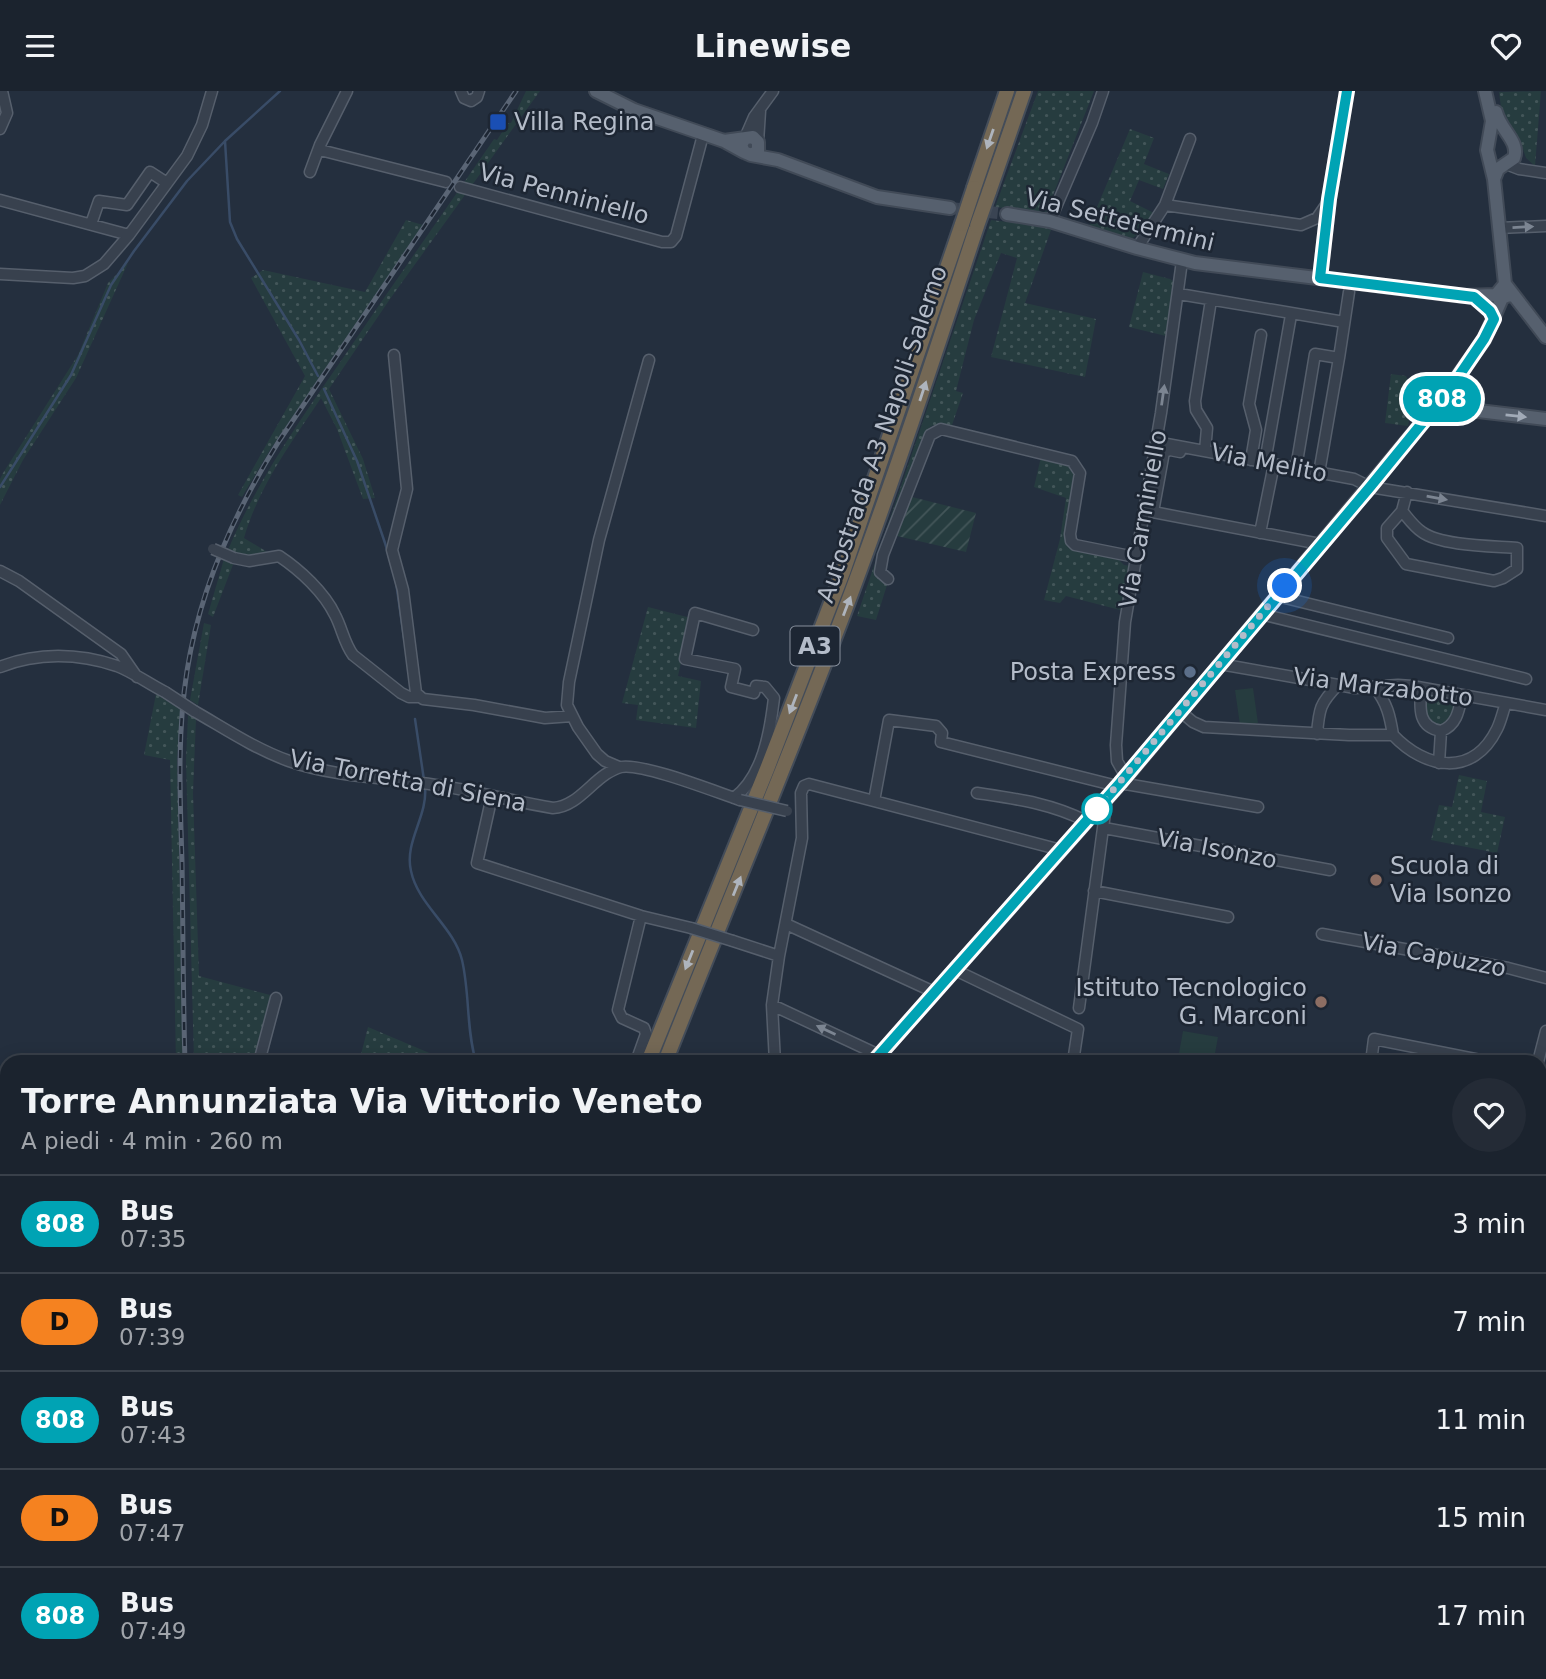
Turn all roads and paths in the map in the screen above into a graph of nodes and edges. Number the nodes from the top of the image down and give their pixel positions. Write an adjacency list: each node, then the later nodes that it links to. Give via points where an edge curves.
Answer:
1 (2, 91): 16 (street, via 7,113)
2 (212, 91): 27 (street, via 196,139)
3 (347, 91): 21 (street)
4 (461, 91): 5 (street, via 471,101)
5 (478, 91)
6 (596, 91): 17 (main road)
7 (773, 91): 15 (street)
8 (1007, 91): 124 (highway, Autostrada A3 Napoli-Salerno / A3, one-way to 124, bridge, via 843,572)
9 (1024, 91): 18 (highway, Autostrada A3 Napoli-Salerno / A3)
10 (1030, 91): 18 (highway)
11 (1103, 91): 34 (street)
12 (1347, 91): 29 (main road)
13 (1485, 91): 25 (main road)
14 (1493, 91): 22 (main road, via 1497,120 1515,144)
15 (760, 111): 20 (street); 20 (street, via 749,125)
16 (0, 129)
17 (703, 135): 20 (main road); 28 (street, Via Penniniello, via 676,236 667,242)
18 (1007, 137): 125 (highway, Autostrada A3 Napoli-Salerno / A3, one-way to 18, bridge, via 853,590)
19 (1190, 139): 31 (street)
20 (751, 147): 32 (main road, via 878,197)
21 (320, 150): 23 (street); 26 (street)
22 (1508, 161): 24 (street); 25 (main road)
23 (310, 171)
24 (1546, 173)
25 (1494, 179): 37 (main road)
26 (446, 182)
27 (167, 183): 35 (street, via 150,172 127,205 99,201); 38 (street)
28 (460, 187)
29 (1329, 199): 31 (street, via 1317,218 1301,225); 42 (main road)
30 (0, 200): 35 (street)
31 (1165, 205): 39 (street)
32 (950, 208)
33 (1007, 214): 34 (main road, Via Settetermini)
34 (1050, 221): 39 (main road, Via Settetermini)
35 (91, 224): 38 (street)
36 (1546, 226): 37 (street, one-way to 36)
37 (1499, 228): 43 (main road)
38 (129, 235): 41 (street, via 104,264 85,276 61,279)
39 (1137, 248): 40 (main road, Via Settetermini)
40 (1182, 261): 42 (main road, Via Settetermini); 45 (street, Via Carminiello)
41 (0, 274)
42 (1320, 278): 47 (main road, Via Settetermini)
43 (1505, 284): 46 (main road); 47 (main road, via 1496,295)
44 (1349, 292): 51 (street)
45 (1179, 294): 48 (street); 59 (street, Via Carminiello, one-way to 45)
46 (1513, 296): 50 (main road, via 1505,295); 53 (main road)
47 (1474, 297): 50 (main road)
48 (1211, 300): 49 (street); 60 (street, via 1195,401 1207,428)
49 (1291, 315): 51 (street); 62 (street)
50 (1494, 319): 57 (main road)
51 (1344, 322): 55 (street)
52 (1261, 335): 61 (street, via 1249,404 1256,430)
53 (1546, 337)
54 (394, 355): 87 (street, via 407,489 392,550 403,590)
55 (1339, 358): 63 (street, via 1315,354); 64 (street)
56 (649, 360): 91 (street, via 599,540 576,645 567,705)
57 (1437, 406): 58 (main road, one-way to 58); 65 (main road)
58 (1546, 419)
59 (1156, 442): 60 (street, Via Melito); 72 (street, Via Carminiello)
60 (1205, 451): 61 (street, Via Melito)
61 (1251, 460): 62 (street, Via Melito)
62 (1271, 466): 63 (street, Via Melito); 69 (street); 69 (street, via 1164,452 1153,512)
63 (1296, 468): 64 (street, Via Melito)
64 (1319, 473): 65 (street, Via Melito)
65 (1370, 487): 66 (street, Via Melito); 70 (main road)
66 (1407, 492): 67 (street); 68 (street, Via Melito, one-way to 68)
67 (1402, 511): 67 (street, via 1387,528 1387,538 1406,564 1494,581 1517,569 1517,548 1434,538 1421,532)
68 (1546, 516)
69 (1260, 533): 70 (street)
70 (1320, 544): 75 (main road)
71 (213, 549): 87 (street, bridge, via 249,561 279,556 288,562 319,592 353,655 401,693)
72 (1135, 557): 74 (street, via 1071,541 1080,473 1072,461 941,429 930,435 883,555 880,572); 97 (street, Via Carminiello, via 1125,622 1117,753)
73 (0, 572): 81 (street, via 121,654)
74 (888, 579)
75 (1277, 596): 76 (main road); 78 (street)
76 (1261, 614): 79 (main road); 82 (street)
77 (753, 629): 101 (street, via 695,613 685,659 735,669 732,687 754,693 756,686 765,687 774,698 768,737 751,782)
78 (1448, 638)
79 (1220, 664): 83 (street, Via Marzabotto); 90 (main road)
80 (0, 667): 81 (street, Via Torretta di Siena, via 36,657 72,656 119,667)
81 (137, 677): 99 (street, Via Torretta di Siena, bridge, via 285,760 347,775)
82 (1525, 679)
83 (1338, 685): 84 (street, Via Marzabotto); 93 (street, via 1322,702)
84 (1375, 688): 85 (street, Via Marzabotto); 94 (street, via 1390,714)
85 (1421, 688): 86 (street, Via Marzabotto); 92 (street, via 1421,719)
86 (1462, 695): 88 (street, Via Marzabotto); 92 (street, via 1455,720)
87 (418, 697): 91 (street, via 545,718)
88 (1506, 703): 89 (street, Via Marzabotto); 95 (street, via 1497,729 1476,754 1462,762)
89 (1546, 710)
90 (1181, 712): 93 (street, via 1204,727); 97 (main road)
91 (572, 716): 96 (street, via 597,754)
92 (1441, 731): 95 (street)
93 (1317, 734): 94 (street)
94 (1393, 736): 95 (street, via 1419,757)
95 (1439, 764)
96 (619, 767): 99 (street, Via Torretta di Siena, via 559,808); 101 (street, via 635,767)
97 (1121, 782): 100 (main road); 102 (street, via 941,742 942,733 936,726 889,720); 103 (street)
98 (977, 793): 105 (street, via 1044,803)
99 (492, 796): 110 (street, via 477,863)
100 (1107, 798): 105 (main road); 106 (street)
101 (737, 799): 104 (street, bridge)
102 (874, 801): 104 (street, via 809,784 801,793); 107 (street)
103 (1258, 807)
104 (801, 811): 112 (street, via 803,838)
105 (1086, 821): 107 (main road)
106 (1104, 828): 108 (street, Via Isonzo); 109 (street)
107 (1061, 850): 115 (main road)
108 (1330, 870)
109 (1094, 891): 111 (street); 120 (street)
110 (641, 916): 114 (street, bridge); 123 (street, via 618,1010 622,1018 644,1028)
111 (1228, 917)
112 (786, 924): 114 (street); 117 (street)
113 (1322, 934): 116 (street, Via Capuzzo)
114 (779, 956): 119 (street)
115 (954, 970): 117 (main road); 129 (street, via 1078,1029)
116 (1546, 978)
117 (934, 992): 128 (main road)
118 (276, 998): 122 (street)
119 (772, 1005): 126 (street); 127 (street, one-way to 119)
120 (1079, 1008)
121 (1546, 1031): 132 (street)
122 (261, 1055)
123 (638, 1055)
124 (651, 1055)
125 (668, 1055)
126 (775, 1055)
127 (868, 1055)
128 (879, 1055)
129 (1074, 1055)
130 (1372, 1055): 131 (street, via 1374,1039)
131 (1455, 1055)
132 (1540, 1055)

